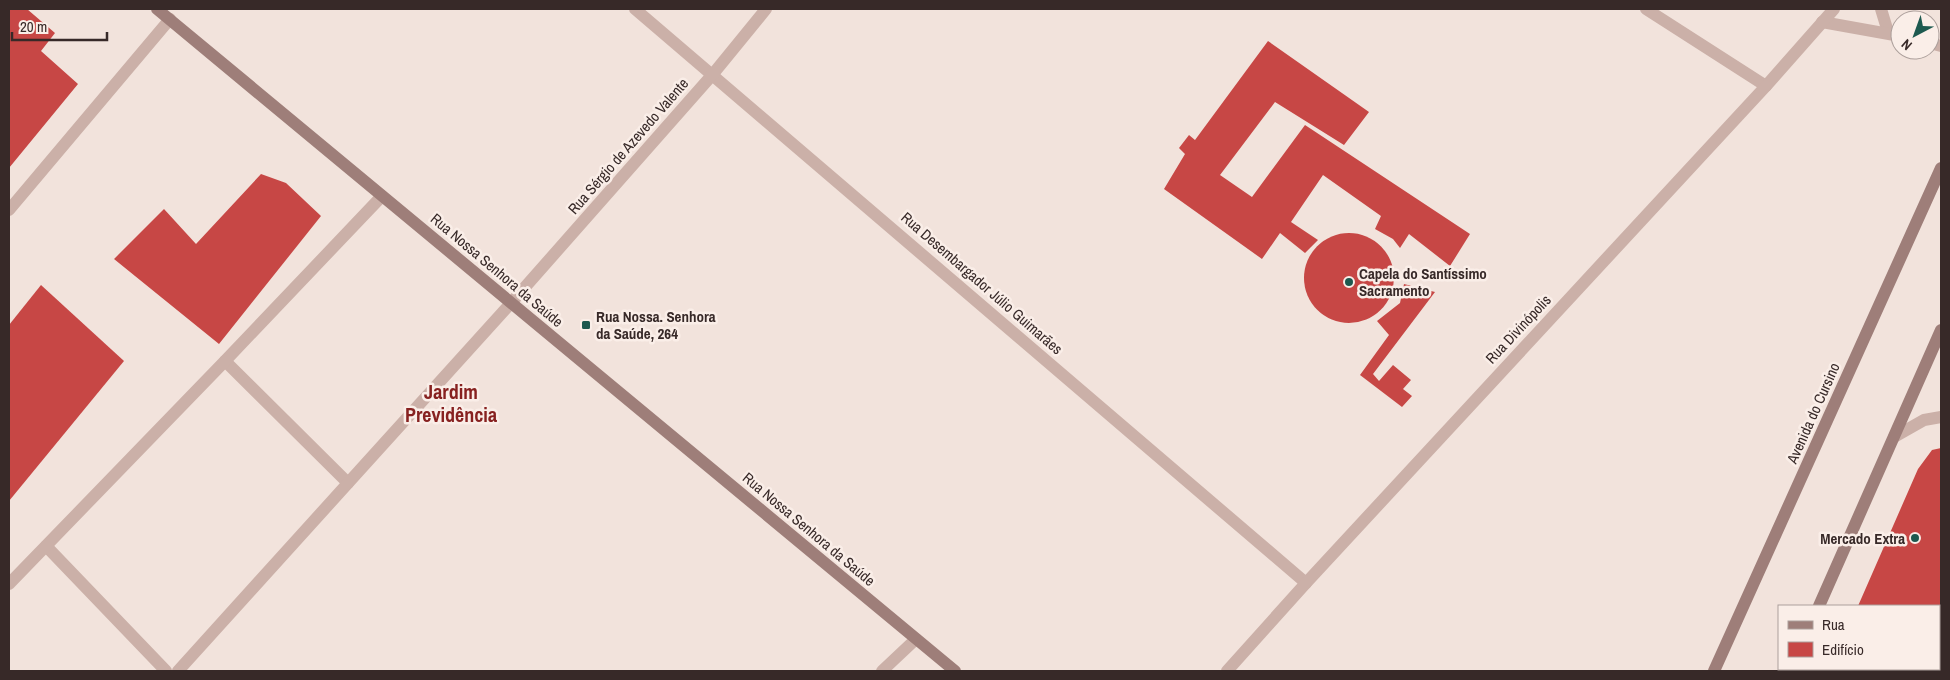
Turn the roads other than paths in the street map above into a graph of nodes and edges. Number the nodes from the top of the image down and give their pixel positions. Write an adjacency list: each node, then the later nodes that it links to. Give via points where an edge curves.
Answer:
1 (157, 9): 7 (main road, Rua Nossa Senhora da Saúde)
2 (635, 9): 11 (street, Rua Desembargador Júlio Guimarães)
3 (766, 9): 11 (street, Rua Sérgio de Azevedo Valente)
4 (1646, 9): 12 (street)
5 (1834, 9): 8 (street, Rua Divinópolis)
6 (1881, 9): 9 (street)
7 (170, 19): 14 (main road, Rua Nossa Senhora da Saúde); 15 (street)
8 (1822, 22): 10 (street); 12 (street, Rua Divinópolis)
9 (1890, 26)
10 (1890, 33)
11 (713, 74): 16 (street, Rua Sérgio de Azevedo Valente); 23 (street, Rua Desembargador Júlio Guimarães)
12 (1766, 86): 23 (street, Rua Divinópolis)
13 (1941, 168): 32 (main road, Avenida do Cursino)
14 (382, 196): 16 (main road, Rua Nossa Senhora da Saúde); 18 (street)
15 (9, 210)
16 (511, 303): 21 (street, Rua Sérgio de Azevedo Valente); 26 (main road, Rua Nossa Senhora da Saúde)
17 (1941, 330): 20 (main road)
18 (225, 361): 21 (street); 22 (street)
19 (1941, 417): 20 (street, via 1924,420)
20 (1894, 437): 25 (main road)
21 (348, 483): 28 (street, Rua Sérgio de Azevedo Valente)
22 (46, 546): 24 (street); 27 (street)
23 (1306, 582): 31 (street, Rua Divinópolis)
24 (9, 584)
25 (1819, 605)
26 (916, 638): 29 (street); 30 (main road, Rua Nossa Senhora da Saúde)
27 (166, 671)
28 (178, 671)
29 (882, 671)
30 (955, 671)
31 (1227, 671)
32 (1714, 671)

